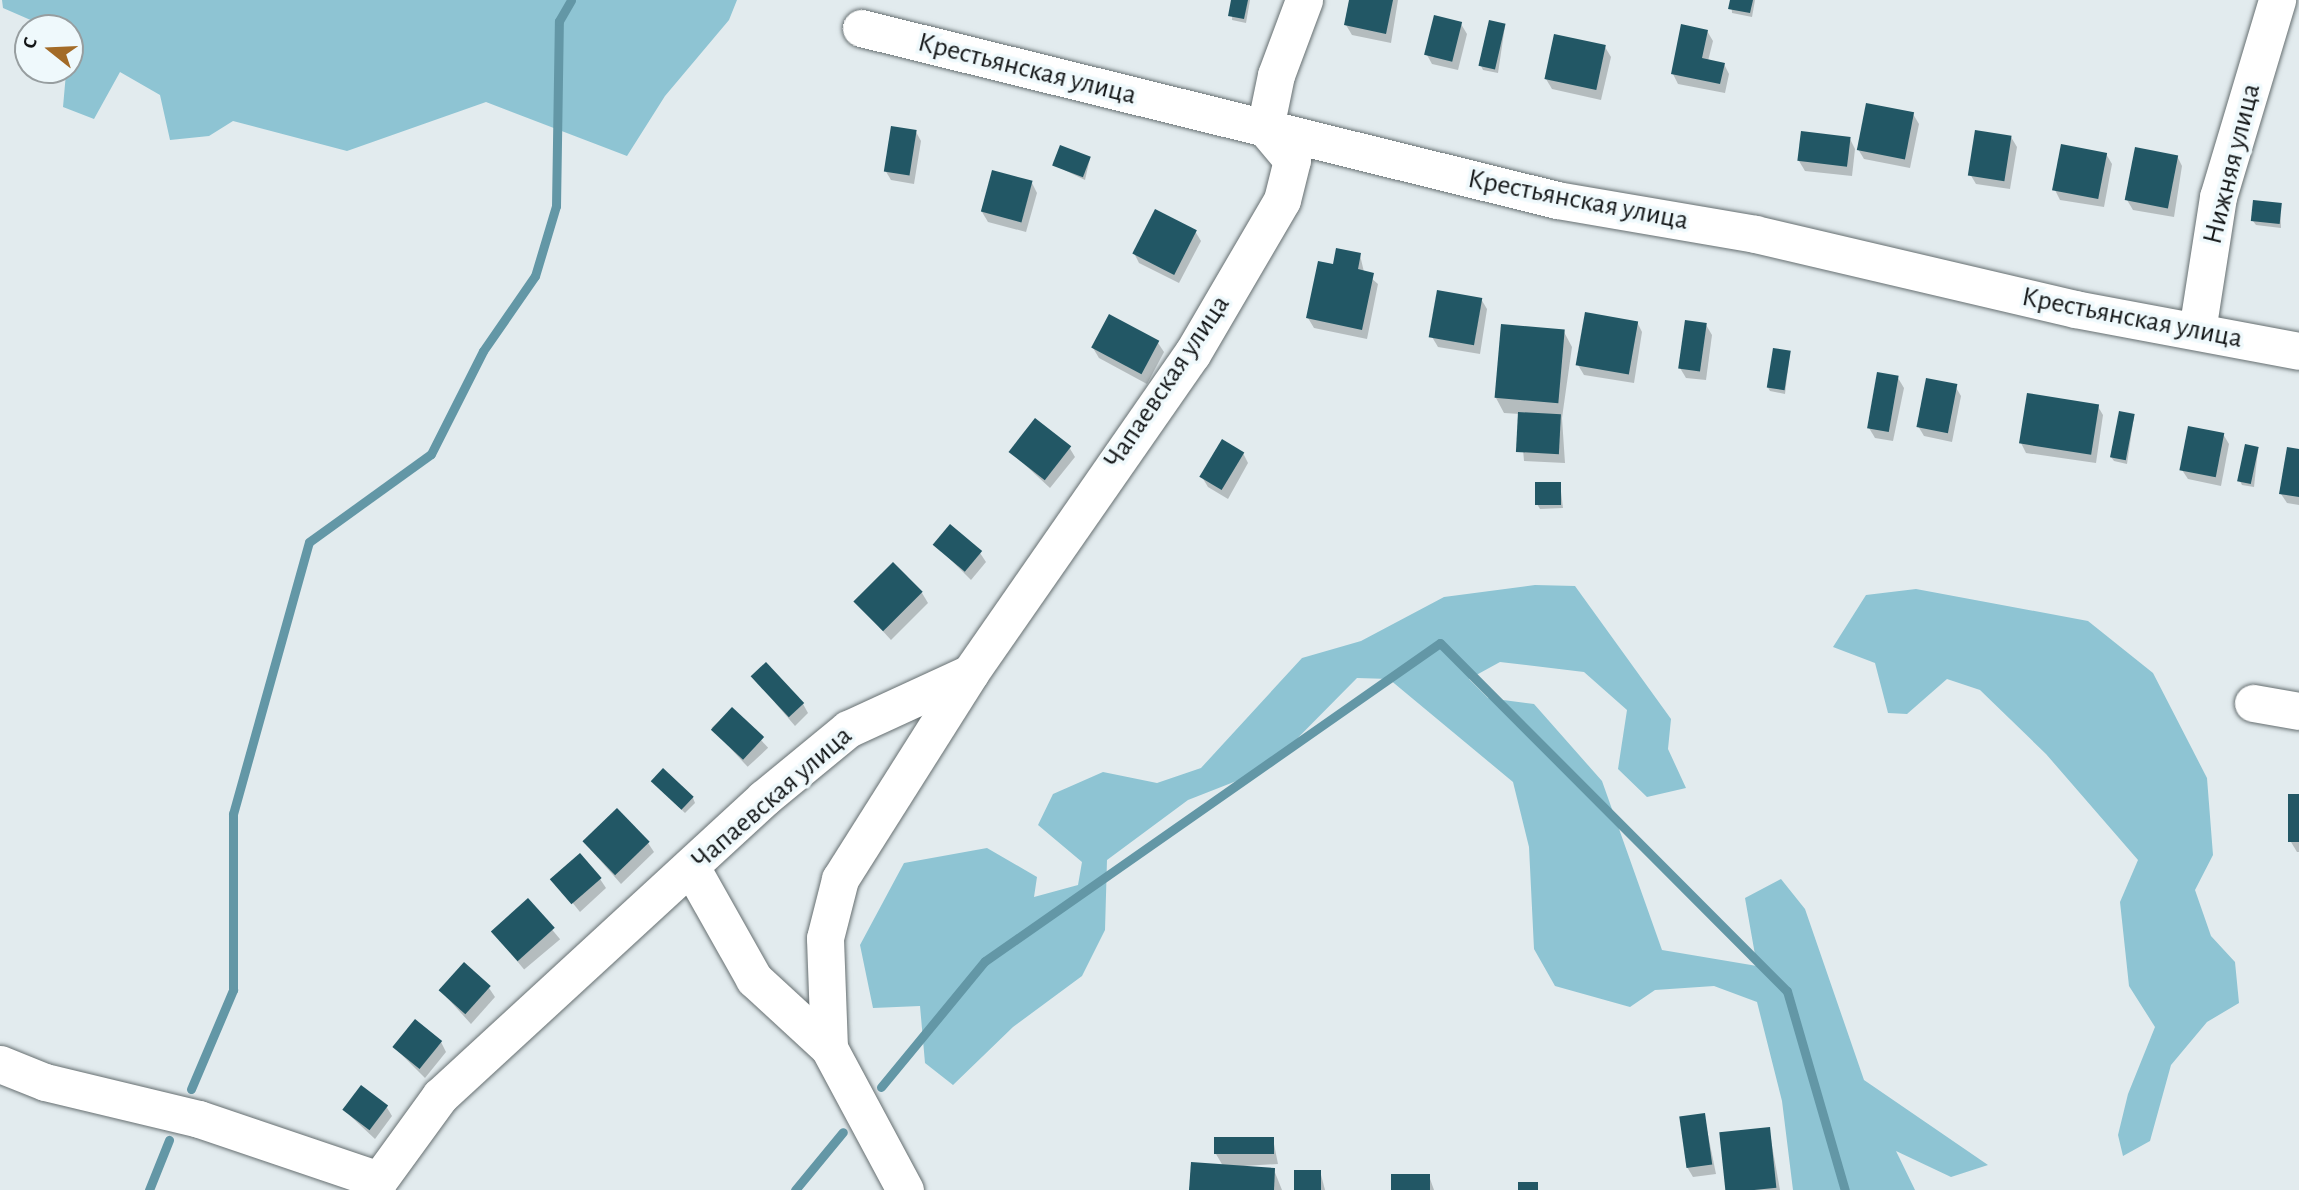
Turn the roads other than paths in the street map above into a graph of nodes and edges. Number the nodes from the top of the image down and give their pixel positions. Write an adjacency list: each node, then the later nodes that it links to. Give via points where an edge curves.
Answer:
1 (1304, 0): 4 (street, via 1276,75)
2 (2277, 0): 5 (street, Нижняя улица, via 2218,197)
3 (861, 27): 4 (street, Крестьянская улица)
4 (1265, 128): 5 (street, Крестьянская улица, via 1557,200 1755,234 2075,309); 7 (street, Чапаевская улица, via 1292,160 1282,200 1192,354)
5 (2197, 331): 6 (street, Крестьянская улица)
6 (2299, 351)
7 (971, 673): 10 (street, Чапаевская улица, via 848,729); 11 (street, via 840,879 825,939)
8 (2253, 704): 9 (street)
9 (2299, 711)
10 (691, 867): 11 (street, via 754,979); 13 (street, Чапаевская улица, via 440,1096)
11 (829, 1048): 14 (street)
12 (0, 1064): 13 (street, via 45,1082 198,1119)
13 (380, 1185)
14 (905, 1190)

